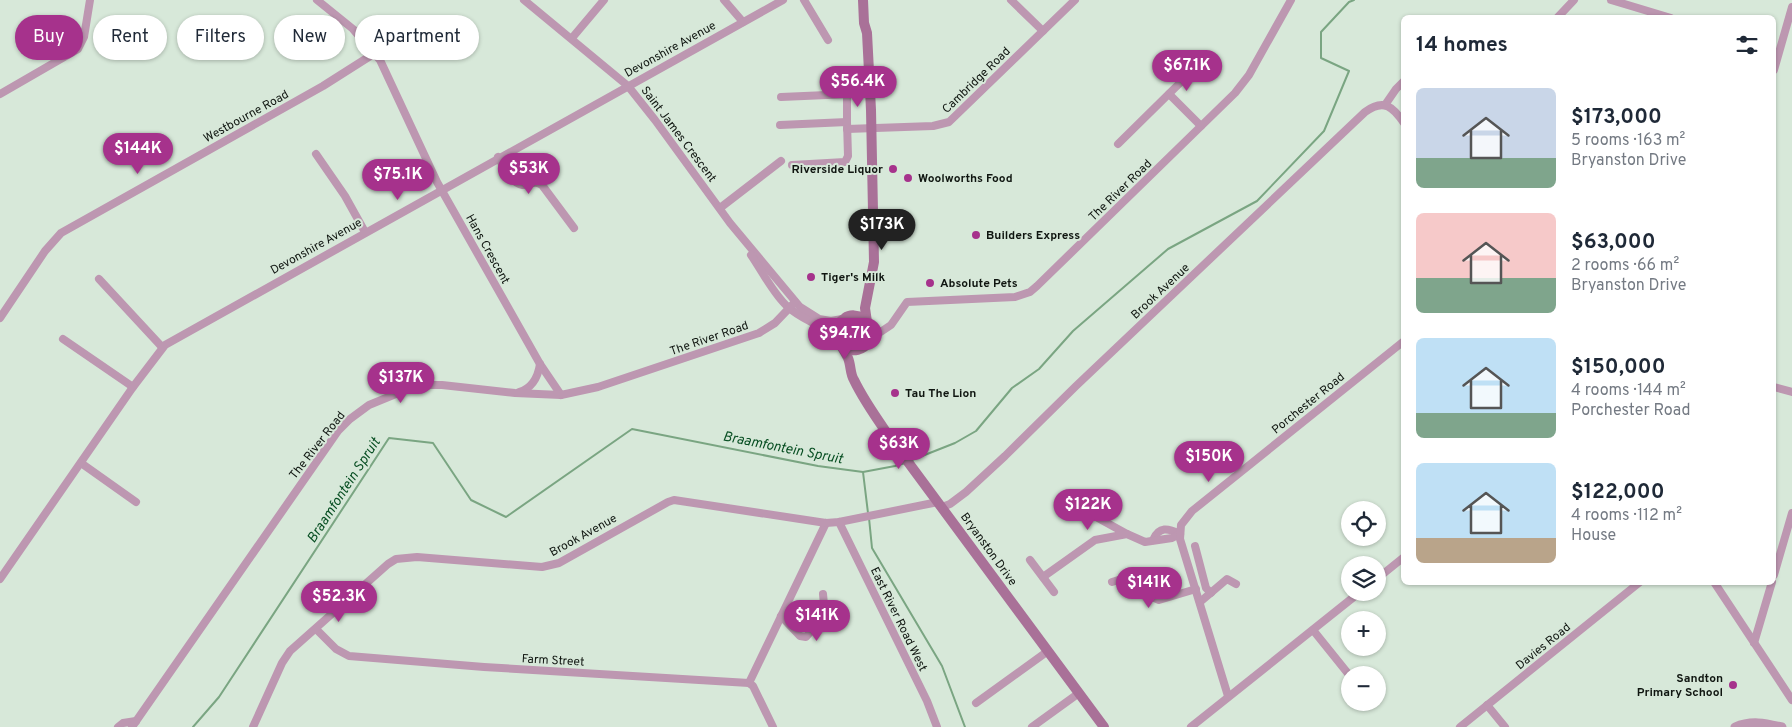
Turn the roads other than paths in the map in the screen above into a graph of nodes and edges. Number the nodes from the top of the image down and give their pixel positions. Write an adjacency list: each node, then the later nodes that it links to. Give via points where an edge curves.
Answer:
1 (90, 0): 31 (street, via 84,37 78,49)
2 (317, 0): 18 (street, Hans Crescent)
3 (524, 0): 21 (street, Saint James Crescent)
4 (604, 0): 21 (street)
5 (724, 0): 17 (street)
6 (783, 0): 17 (street, Devonshire Avenue)
7 (804, 0): 23 (street)
8 (863, 0): 40 (main road, via 867,33)
9 (1011, 0): 19 (street)
10 (1075, 0): 19 (street, Cambridge Road)
11 (1291, 0): 39 (street, The River Road, via 1242,85)
12 (1574, 0): 16 (street)
13 (1611, 0): 15 (street)
14 (1792, 7): 20 (street)
15 (1647, 14)
16 (1560, 15)
17 (743, 22): 29 (street, Devonshire Avenue)
18 (355, 31)
19 (1043, 31): 40 (street, Cambridge Road, via 949,122 934,126)
20 (1784, 37): 22 (street); 24 (street)
21 (572, 38): 29 (street, Saint James Crescent)
22 (1792, 39)
23 (828, 40)
24 (1777, 47)
25 (365, 60): 56 (street, Westbourne Road, via 61,233)
26 (379, 60): 46 (street, Hans Crescent)
27 (1189, 74): 32 (street)
28 (1401, 84): 35 (street)
29 (628, 86): 43 (street, Devonshire Avenue); 47 (street, Saint James Crescent)
30 (852, 86): 33 (street, via 851,94)
31 (0, 94)
32 (1169, 94): 39 (street); 41 (street)
33 (847, 95): 34 (street); 38 (street)
34 (781, 98)
35 (1386, 105): 36 (street); 74 (street, Brook Avenue, via 1365,112 966,492 955,501)
36 (1401, 119)
37 (780, 126): 38 (street, Cambridge Road)
38 (847, 126): 40 (street, Cambridge Road); 45 (street, via 848,156 845,162)
39 (1201, 126): 59 (street, The River Road, via 1030,292 1015,297 907,302)
40 (868, 129): 49 (main road); 57 (main road, via 869,266 861,301)
41 (1118, 144)
42 (316, 154): 51 (street)
43 (498, 157): 46 (street, Devonshire Avenue); 48 (street, via 518,184 535,182 542,185)
44 (781, 161): 47 (street)
45 (792, 165)
46 (441, 189): 51 (street, Devonshire Avenue); 65 (street, Hans Crescent)
47 (720, 208): 52 (street, Saint James Crescent)
48 (574, 228)
49 (874, 230): 50 (street); 58 (main road, via 873,271 865,308)
50 (892, 230)
51 (365, 232): 64 (street, Devonshire Avenue)
52 (738, 232): 54 (street, Saint James Crescent); 55 (street, Saint James Crescent)
53 (99, 279): 64 (street)
54 (795, 302): 55 (street, The River Road); 57 (street, Saint James Crescent, via 819,319)
55 (789, 309): 62 (street, Saint James Crescent, via 826,329); 71 (street, The River Road, via 769,328 754,335 598,387)
56 (0, 318)
57 (845, 318): 58 (main road, via 859,316); 62 (main road, via 836,329)
58 (868, 324): 59 (street); 61 (main road, via 871,335)
59 (891, 325): 61 (street, The River Road)
60 (63, 339): 67 (street)
61 (868, 342): 62 (main road, via 863,348 852,351); 66 (main road, via 856,365)
62 (840, 343): 66 (main road, Bryanston Drive)
63 (1401, 343): 80 (street, Porchester Road, via 1192,510 1181,525)
64 (162, 346): 67 (street, Devonshire Avenue)
65 (540, 364): 70 (street, via 532,384); 71 (street, Hans Crescent)
66 (856, 384): 74 (main road, Bryanston Drive)
67 (133, 387): 72 (street, Devonshire Avenue)
68 (1776, 388): 69 (street)
69 (1792, 392)
70 (514, 393): 71 (street, The River Road); 114 (street, The River Road, via 430,385 408,389 374,402 350,419 304,479)
71 (561, 395)
72 (81, 463): 73 (street); 89 (street, Devonshire Avenue)
73 (136, 502)
74 (940, 505): 77 (street, Brook Avenue); 105 (main road, Bryanston Drive)
75 (1792, 513): 84 (street)
76 (1098, 518): 79 (street)
77 (839, 522): 78 (street, Brook Avenue); 118 (street, East River Road West, via 927,701)
78 (826, 523): 101 (street); 102 (street, Brook Avenue, via 671,501 551,566 417,557 396,559)
79 (1127, 534): 80 (street, via 1145,542 1153,540 1161,529); 88 (street, via 1092,542)
80 (1180, 534): 95 (street)
81 (1195, 546): 97 (street)
82 (1401, 559): 86 (street)
83 (1030, 560): 88 (street)
84 (1776, 568)
85 (1163, 571): 87 (street)
86 (1386, 572)
87 (1146, 574): 90 (street); 95 (street, via 1150,596 1154,599)
88 (1043, 578): 96 (street)
89 (0, 579)
90 (1112, 582)
91 (1236, 584): 97 (street, via 1227,579)
92 (1636, 585): 112 (street, Davies Road)
93 (1716, 585): 104 (street)
94 (1771, 585): 104 (street)
95 (1196, 588): 100 (street)
96 (1054, 592)
97 (1210, 593): 100 (street)
98 (823, 594): 101 (street, via 825,615 806,637 800,636)
99 (1349, 601): 103 (street)
100 (1200, 602): 109 (street)
101 (781, 616): 107 (street)
102 (316, 629): 107 (street, Farm Street, via 336,649 349,656); 116 (street, Brook Avenue, via 285,658)
103 (1312, 630): 106 (street); 109 (street)
104 (1754, 643): 110 (street)
105 (1048, 651): 108 (main road, Bryanston Drive); 111 (street)
106 (1342, 666)
107 (749, 683): 117 (street)
108 (1079, 693): 119 (street); 120 (main road, Bryanston Drive)
109 (1228, 696): 121 (street)
110 (1792, 700)
111 (976, 703)
112 (1487, 705): 122 (street, Davies Road); 123 (street)
113 (1752, 722): 124 (street); 125 (street); 126 (street)
114 (134, 724): 115 (street, via 123,723)
115 (118, 727)
116 (252, 727)
117 (773, 727)
118 (936, 727)
119 (1032, 727)
120 (1104, 727)
121 (1191, 727)
122 (1460, 727)
123 (1505, 727)
124 (1735, 727)
125 (1766, 727)
126 (1782, 727)

